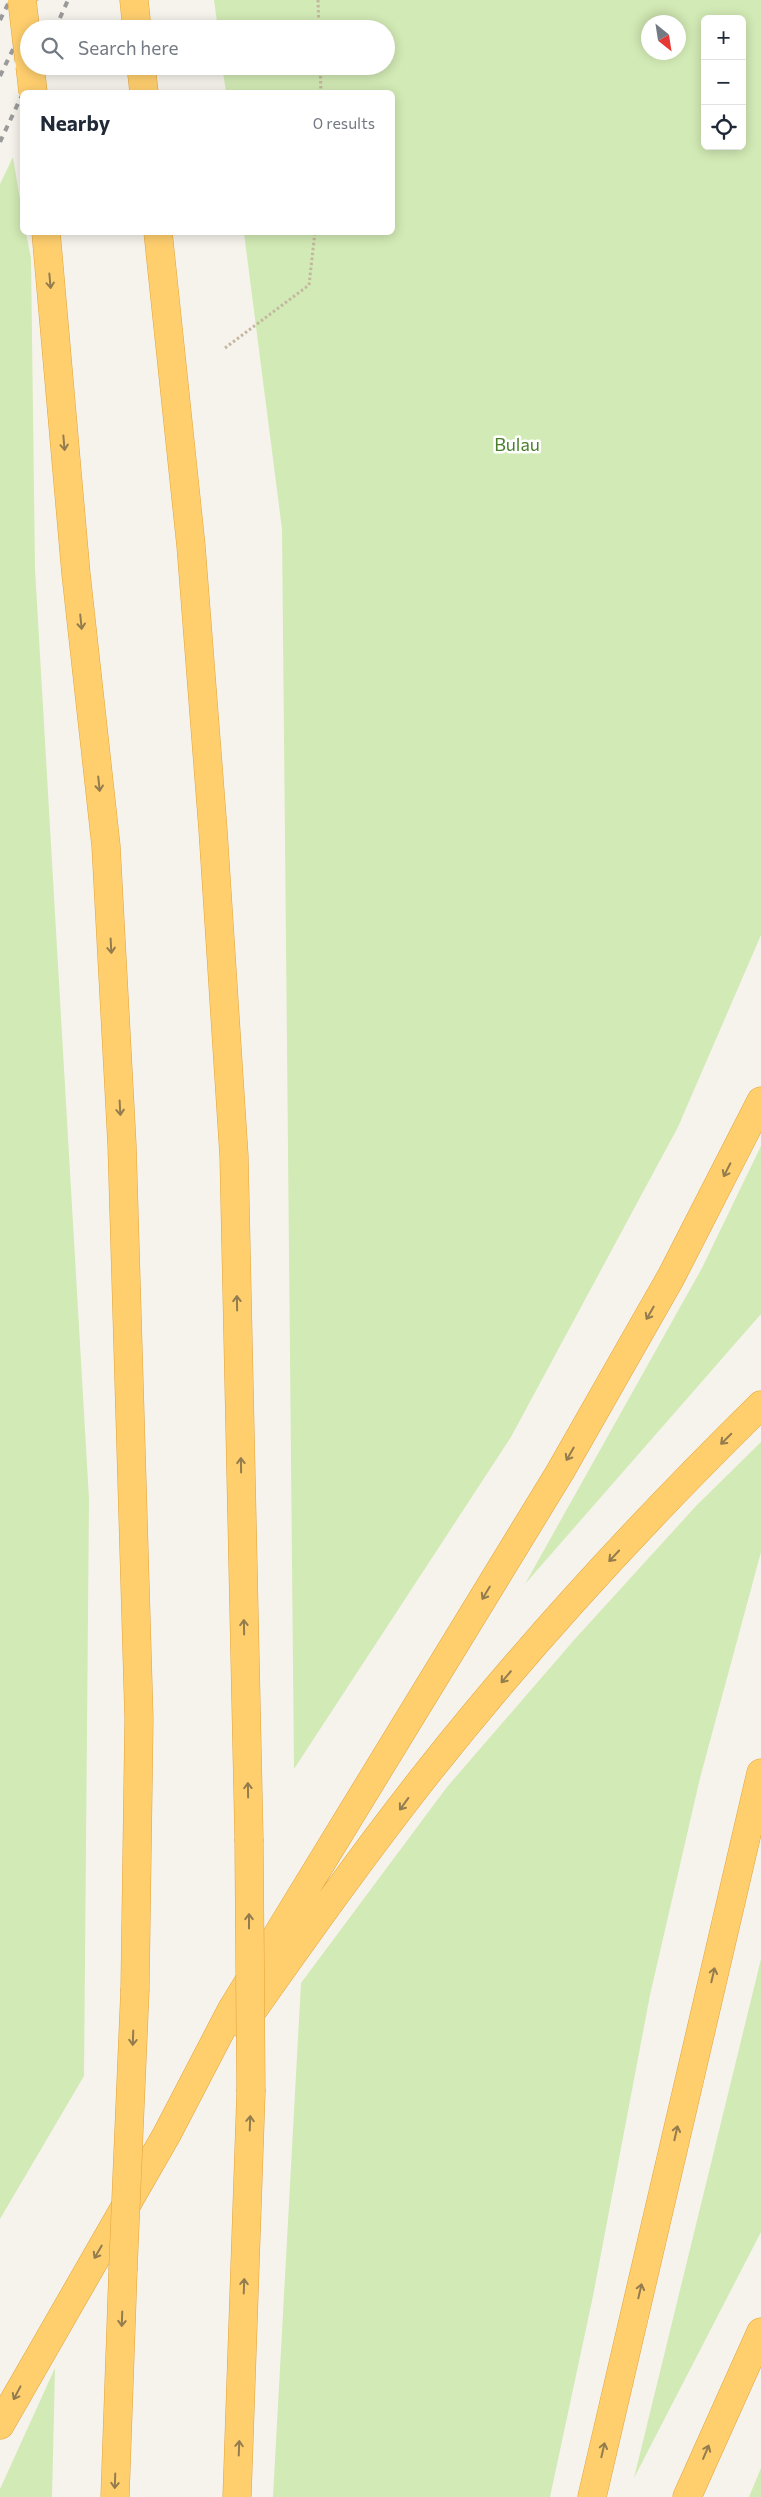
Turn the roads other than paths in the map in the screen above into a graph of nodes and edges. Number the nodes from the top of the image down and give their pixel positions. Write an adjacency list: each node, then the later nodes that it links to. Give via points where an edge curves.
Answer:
1 (22, 0): 3 (highway, bridge)
2 (134, 0): 4 (highway)
3 (24, 20)
4 (136, 20)
5 (31, 75): 7 (highway, bridge)
6 (142, 75): 8 (highway)
7 (32, 90)
8 (144, 90)
9 (46, 235): 17 (highway, one-way to 17, bridge, via 76,574 106,846 122,1146 139,1719 135,1989)
10 (158, 235): 18 (highway, one-way to 10, bridge, via 251,2092 249,1839 234,1156 191,546)
11 (761, 1101): 14 (highway, one-way to 14, via 671,1277 565,1463 232,2009)
12 (761, 1405): 14 (highway, one-way to 14, via 678,1486 556,1617 439,1758 279,1973)
13 (761, 1773): 19 (highway, one-way to 13)
14 (167, 2134): 16 (highway, one-way to 16)
15 (761, 2332): 20 (highway, one-way to 15)
16 (0, 2426)
17 (114, 2497)
18 (237, 2497)
19 (592, 2497)
20 (687, 2497)

